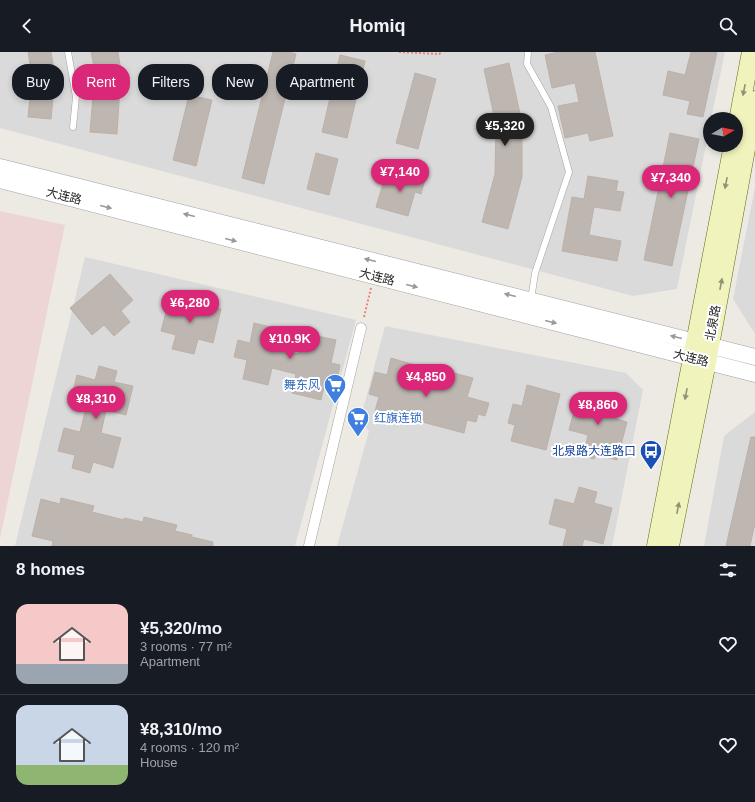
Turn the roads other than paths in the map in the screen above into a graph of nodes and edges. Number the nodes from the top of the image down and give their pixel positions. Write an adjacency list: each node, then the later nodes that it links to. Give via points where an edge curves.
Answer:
1 (68, 52): 6 (lane, via 76,97)
2 (528, 52): 10 (lane, via 527,64 551,107 569,172 535,273)
3 (751, 52): 5 (main road, one-way to 5)
4 (755, 100): 13 (main road, 北泉路, one-way to 4)
5 (740, 112)
6 (73, 127)
7 (732, 152): 13 (main road, 北泉路, one-way to 13)
8 (0, 167): 10 (street, 大连路, one-way to 8)
9 (0, 180): 11 (street, 大连路, one-way to 11)
10 (531, 300): 11 (lane); 13 (street, 大连路, one-way to 10)
11 (529, 316): 13 (street, 大连路, one-way to 13)
12 (361, 328): 16 (street)
13 (701, 352): 14 (street, 大连路); 15 (street, 大连路); 17 (main road, 北泉路, one-way to 17); 18 (main road, 北泉路, one-way to 13)
14 (755, 356)
15 (755, 374)
16 (309, 546)
17 (656, 546)
18 (670, 546)

